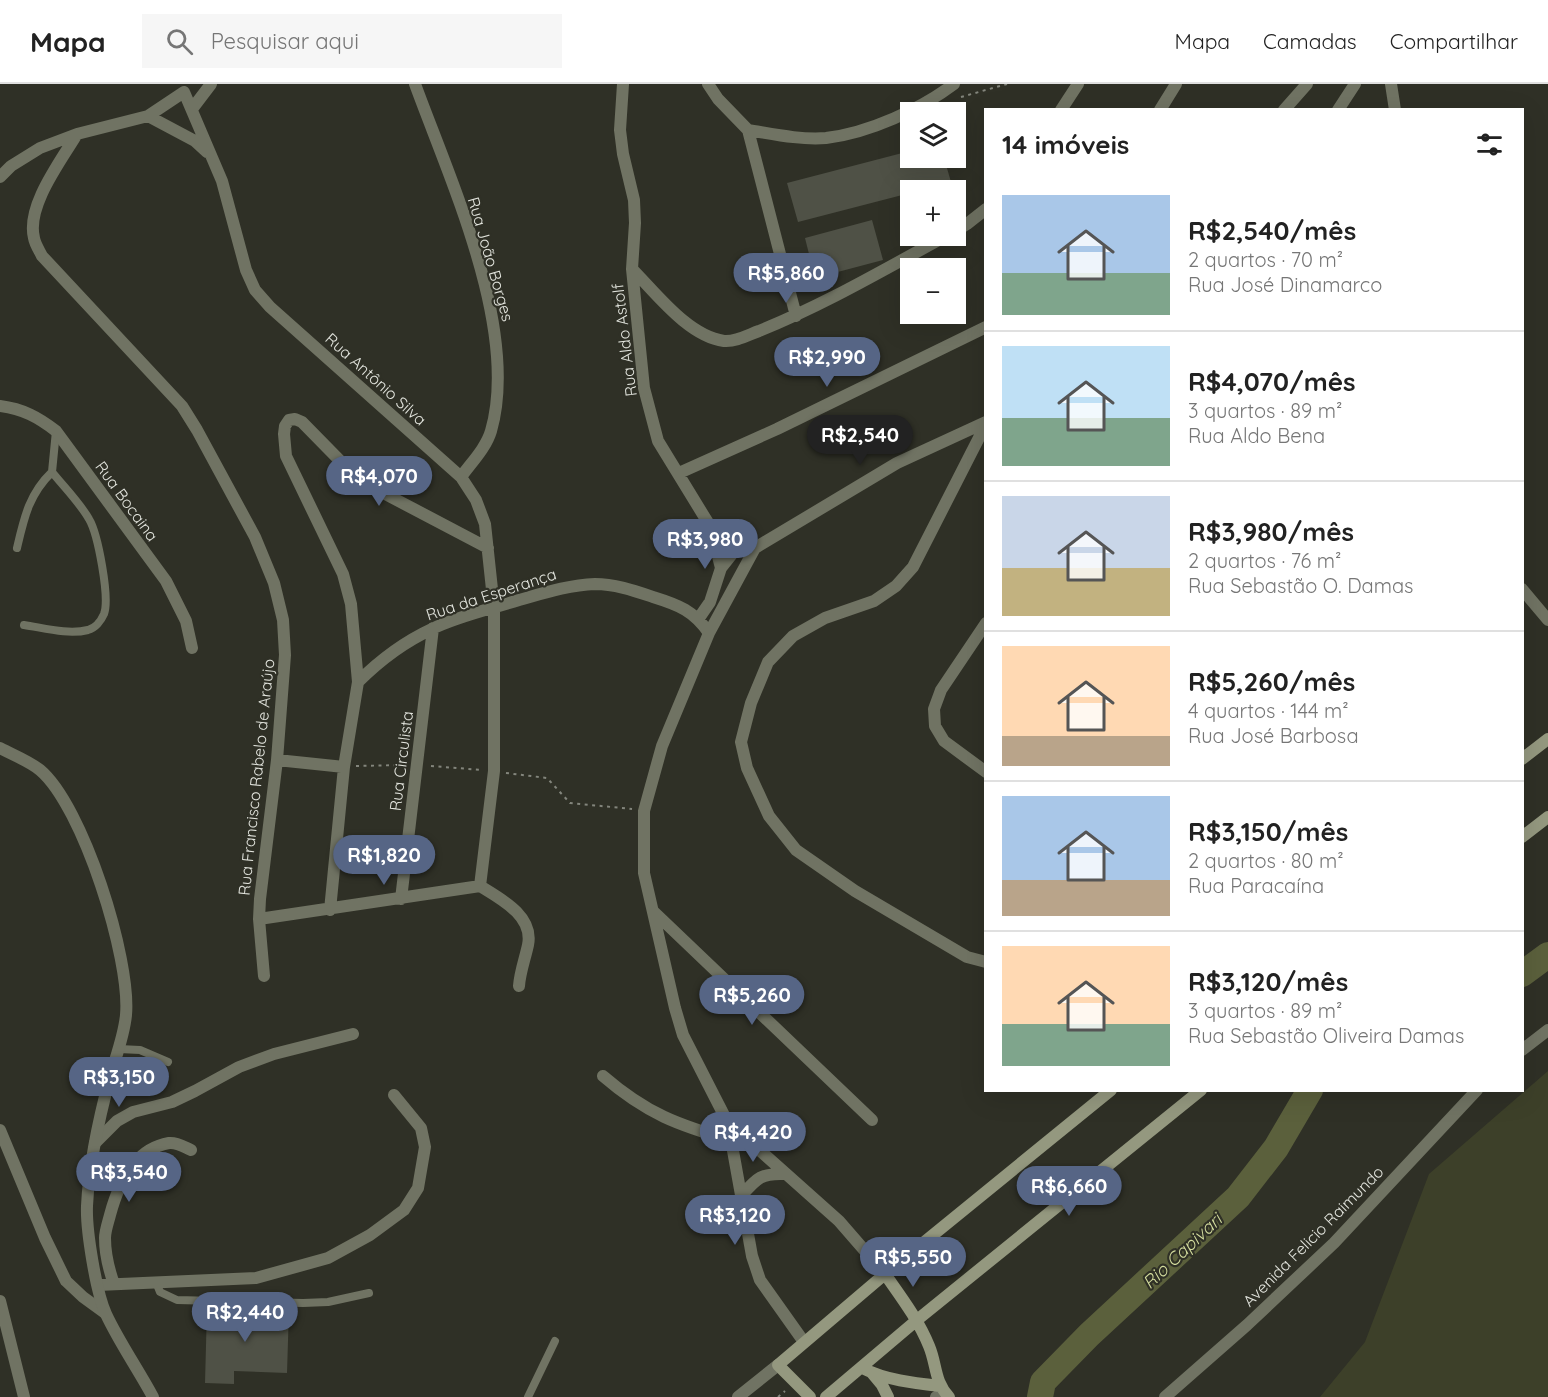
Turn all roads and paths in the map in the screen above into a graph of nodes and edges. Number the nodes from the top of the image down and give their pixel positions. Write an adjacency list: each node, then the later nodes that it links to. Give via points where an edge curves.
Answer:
1 (211, 84): 19 (street)
2 (415, 84): 37 (street, Rua João Borges, via 469,230 493,316 498,368 491,432)
3 (623, 84): 28 (street, Rua Aldo Astolf, via 620,130 634,201)
4 (708, 84): 21 (street)
5 (954, 84): 21 (street, via 918,108 851,133 825,138)
6 (1008, 84): 13 (path)
7 (1078, 84): 14 (street)
8 (1176, 84): 15 (street)
9 (1307, 84): 16 (street)
10 (1355, 84): 17 (street)
11 (1391, 84): 18 (street)
12 (185, 88): 19 (street, Rua Antônio Silva); 20 (street)
13 (952, 99)
14 (1062, 108)
15 (1161, 108)
16 (1286, 108)
17 (1339, 108)
18 (1395, 108)
19 (192, 109): 23 (street, Rua Antônio Silva)
20 (148, 116): 22 (street); 23 (street, Rua Antônio Silva, via 195,141)
21 (748, 130): 29 (street)
22 (77, 134): 24 (street, via 40,147); 57 (street, Rua Francisco Rabelo de Araújo, via 37,204 34,238 42,256 182,406 255,537 274,583 283,620 285,655)
23 (210, 155): 37 (street, Rua Antônio Silva, via 255,290)
24 (0, 177)
25 (984, 211): 26 (street)
26 (966, 225)
27 (927, 246): 29 (street)
28 (632, 269): 29 (street, via 690,327 710,337 738,339); 36 (street, Rua Aldo Astolf, via 644,388 658,441)
29 (796, 316)
30 (984, 328): 36 (street)
31 (0, 406): 34 (street, Rua Bocaina, via 36,416)
32 (984, 424): 42 (street, via 897,463)
33 (984, 427): 69 (street, via 913,567 896,586 874,601 825,618 793,636 768,662 741,742 747,768 769,816 796,850 855,891 967,957)
34 (56, 431): 35 (lane); 52 (street, Rua Bocaina, via 166,581 186,621)
35 (52, 472): 40 (lane, via 30,499); 48 (lane, via 89,518 97,535 104,613 89,630 61,631)
36 (679, 473): 38 (street, Rua Aldo Astolf)
37 (461, 477): 41 (street, Rua Antônio Silva, via 479,508)
38 (710, 526): 39 (street, Rua Aldo Astolf); 43 (street)
39 (740, 544): 42 (street, Rua Aldo Astolf); 43 (street)
40 (17, 548)
41 (488, 548): 45 (street, Rua Antônio Silva); 53 (street, via 372,487 354,475 302,423 289,420 284,434 286,456 343,574)
42 (755, 548): 51 (street)
43 (721, 568): 46 (street, via 710,602)
44 (1524, 591): 47 (street)
45 (494, 608): 46 (street, Rua da Esperança, via 569,587 597,584 662,600); 50 (street, Rua da Esperança); 59 (street, Rua Antônio Silva)
46 (699, 618): 51 (street, Rua da Esperança)
47 (1548, 620)
48 (24, 625)
49 (984, 626): 60 (street, via 941,690 934,709 935,726 944,741)
50 (433, 628): 53 (street, Rua da Esperança, via 398,648); 65 (street, Rua Circulista)
51 (709, 633): 61 (street, via 662,746)
52 (192, 648)
53 (358, 682): 58 (street)
54 (1548, 739): 56 (main road)
55 (0, 748): 75 (street, via 39,770 55,788 93,859 117,940 125,990 126,1014)
56 (1524, 757)
57 (277, 760): 58 (street); 68 (street, Rua Francisco Rabelo de Araújo)
58 (344, 767): 66 (street)
59 (494, 771): 61 (path, via 547,778 570,804); 64 (street, Rua Antônio Silva)
60 (984, 771)
61 (644, 811): 67 (street, via 644,873)
62 (1548, 817): 63 (main road)
63 (1524, 835)
64 (480, 886): 65 (street); 71 (street, via 515,910 526,924)
65 (401, 899): 66 (street)
66 (330, 910): 68 (street)
67 (653, 911): 82 (street); 83 (street, via 684,1035)
68 (260, 920): 70 (street, Rua Francisco Rabelo de Araújo)
69 (984, 961)
70 (264, 976)
71 (519, 986)
72 (1548, 1030): 74 (street)
73 (353, 1034): 86 (street, via 239,1067 172,1102 133,1112 117,1121)
74 (1524, 1048)
75 (119, 1049): 76 (lane, via 140,1050); 86 (street)
76 (168, 1062)
77 (603, 1076): 85 (street, via 627,1097 655,1113)
78 (1109, 1092): 90 (main road)
79 (1200, 1092): 97 (main road)
80 (1475, 1092): 110 (street, Avenida Felicio Raimundo, via 1334,1244)
81 (394, 1095): 91 (street, via 422,1128 425,1147 418,1188 404,1210 328,1258 290,1270 256,1278)
82 (872, 1120)
83 (728, 1123): 85 (street); 88 (street)
84 (0, 1130): 96 (street, via 66,1281)
85 (733, 1141): 89 (street)
86 (95, 1143): 93 (street, via 87,1208)
87 (191, 1150): 92 (street, via 169,1143 153,1149 126,1172 104,1236)
88 (784, 1174): 89 (street, via 761,1176); 90 (street, via 839,1221)
89 (742, 1195): 99 (street, via 760,1280)
90 (885, 1274): 97 (main road); 99 (main road)
91 (156, 1282): 92 (street); 94 (lane, via 160,1292 177,1300 303,1304)
92 (114, 1284): 93 (street)
93 (98, 1285): 96 (street)
94 (369, 1293)
95 (0, 1301): 103 (street)
96 (105, 1312): 104 (street)
97 (917, 1320): 101 (main road); 102 (main road)
98 (555, 1341): 105 (lane)
99 (804, 1342): 100 (main road)
100 (778, 1365): 106 (street); 107 (main road)
101 (867, 1370): 102 (main road); 108 (main road); 109 (main road)
102 (942, 1393)
103 (24, 1397)
104 (153, 1397)
105 (528, 1397)
106 (738, 1397)
107 (810, 1397)
108 (826, 1397)
109 (888, 1397)
110 (1165, 1397)

